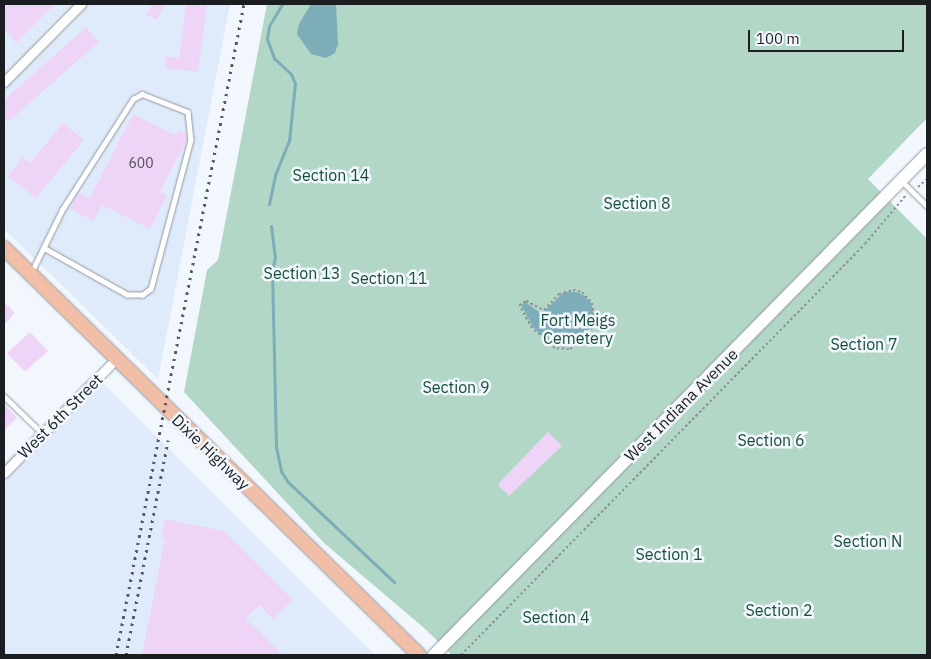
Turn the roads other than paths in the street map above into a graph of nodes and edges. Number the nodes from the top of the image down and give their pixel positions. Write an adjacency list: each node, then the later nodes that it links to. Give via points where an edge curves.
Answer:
1 (81, 4): 2 (street)
2 (4, 82)
3 (927, 154): 4 (main road, West Indiana Avenue)
4 (902, 181): 5 (lane); 14 (main road, West Indiana Avenue)
5 (927, 206)
6 (4, 248): 8 (main road, Dixie Highway)
7 (44, 249): 7 (lane, via 62,210 133,99 142,94 188,112 191,140 151,289 143,296 127,294); 8 (lane)
8 (30, 274): 9 (main road, Dixie Highway)
9 (116, 359): 11 (street, West 6th Street); 13 (main road, Dixie Highway)
10 (4, 396): 11 (lane)
11 (42, 433): 12 (street, West 6th Street)
12 (4, 473)
13 (419, 655)
14 (434, 655)

